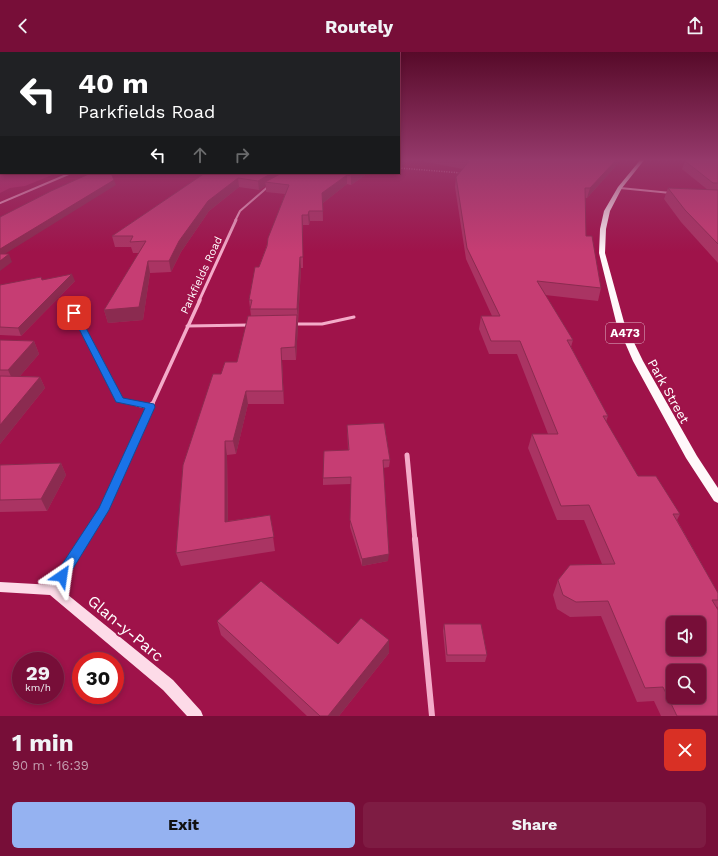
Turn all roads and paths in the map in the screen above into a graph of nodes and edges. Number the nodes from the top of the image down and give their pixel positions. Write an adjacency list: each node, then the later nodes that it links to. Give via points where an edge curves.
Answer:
1 (31, 190): 6 (street)
2 (264, 190): 11 (street, Parkfields Road, via 240,211)
3 (619, 190): 14 (main road, Park Street / A473, via 607,211 602,253 620,322 638,361 692,458)
4 (643, 190): 5 (street)
5 (678, 193)
6 (0, 203)
7 (74, 313): 12 (street, via 120,400)
8 (354, 317): 9 (lane, via 322,324)
9 (291, 324)
10 (252, 325): 11 (lane)
11 (187, 326): 12 (street, Parkfields Road)
12 (150, 407): 16 (street, Parkfields Road, via 104,510)
13 (407, 455): 18 (street)
14 (718, 498)
15 (0, 587): 16 (street)
16 (53, 590): 17 (street, Glan-y-Parc, via 168,685)
17 (196, 716)
18 (432, 716)

